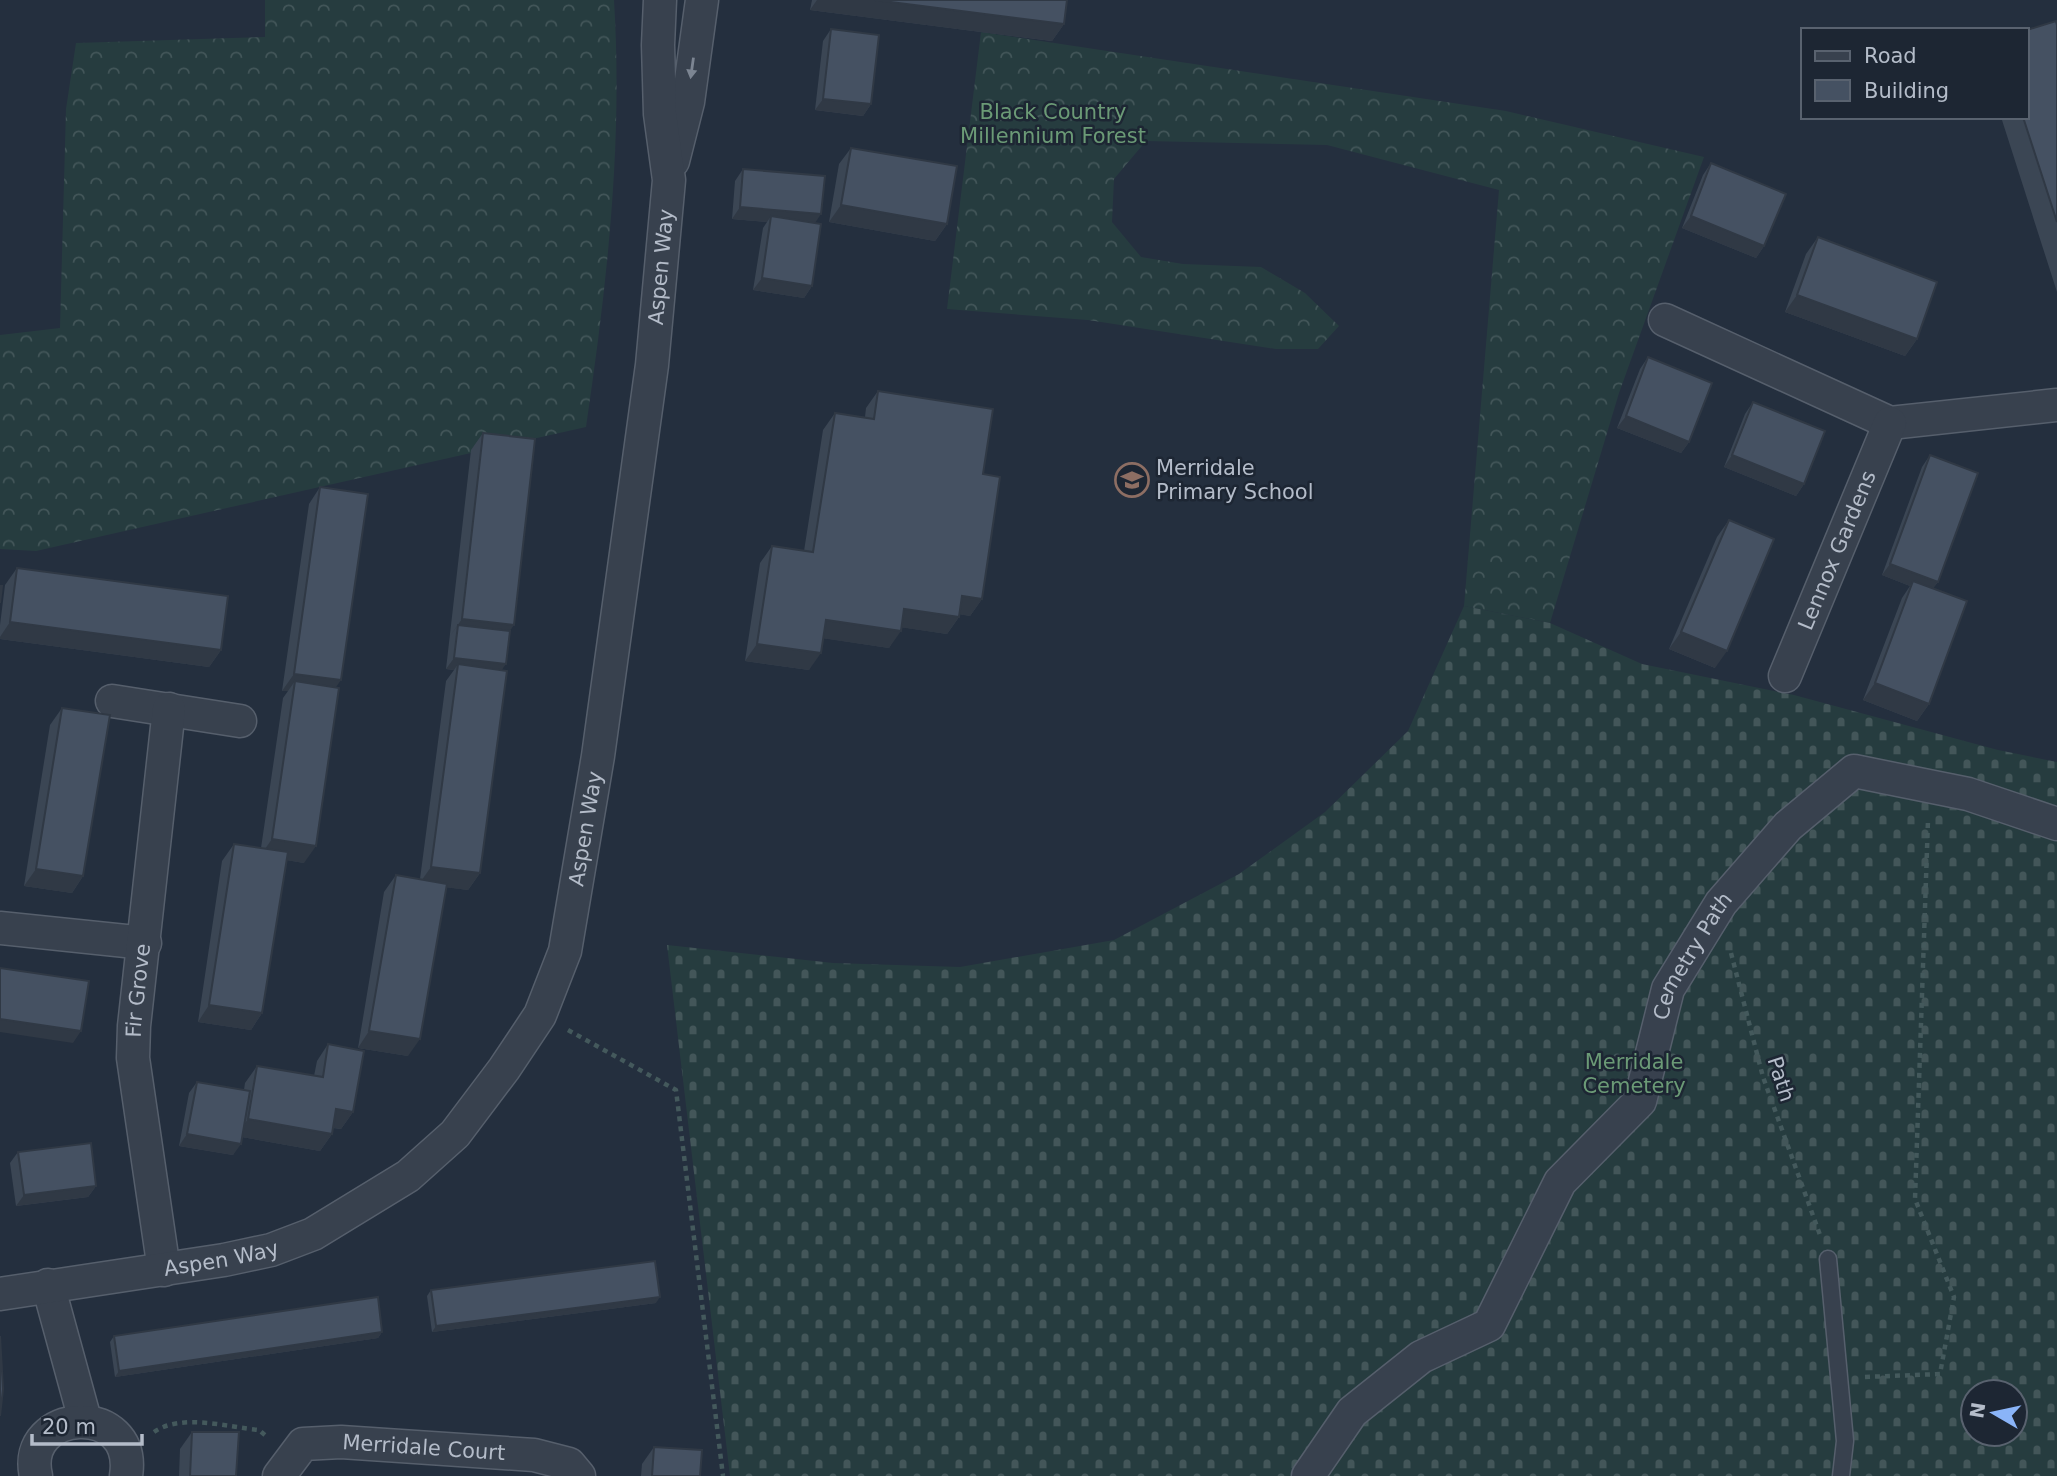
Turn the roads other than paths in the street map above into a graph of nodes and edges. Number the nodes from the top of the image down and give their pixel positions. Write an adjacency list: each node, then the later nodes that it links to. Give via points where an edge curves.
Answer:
1 (660, 0): 3 (street, Aspen Way, via 660,114)
2 (702, 0): 3 (street, one-way to 3, via 688,102)
3 (668, 180): 15 (street, Aspen Way, via 652,365 598,756 565,951 540,1015 455,1133 408,1176 313,1234 271,1250)
4 (1665, 320): 6 (street)
5 (2057, 405): 6 (street)
6 (1890, 424): 7 (street, Lennox Gardens)
7 (1785, 676)
8 (112, 701): 9 (street)
9 (169, 709): 10 (street); 13 (street, Fir Grove)
10 (240, 721)
11 (2057, 824): 23 (street, Cemetry Path, via 1968,794 1854,771 1788,826 1721,903 1668,989 1640,1101 1560,1182 1489,1325 1422,1357 1352,1412)
12 (0, 928): 13 (street)
13 (145, 943): 15 (street, Fir Grove, via 133,1058)
14 (1828, 1259): 24 (lane, via 1844,1441)
15 (164, 1270): 16 (street, Aspen Way)
16 (48, 1284): 17 (street, Aspen Way); 18 (street)
17 (0, 1294)
18 (85, 1420): 19 (street, via 110,1430); 21 (street, via 69,1421 44,1439 37,1453)
19 (125, 1464)
20 (285, 1466): 22 (street, Merridale Court, via 303,1444 341,1442 534,1455 569,1464)
21 (36, 1476)
22 (579, 1476)
23 (1308, 1476)
24 (1841, 1476)

